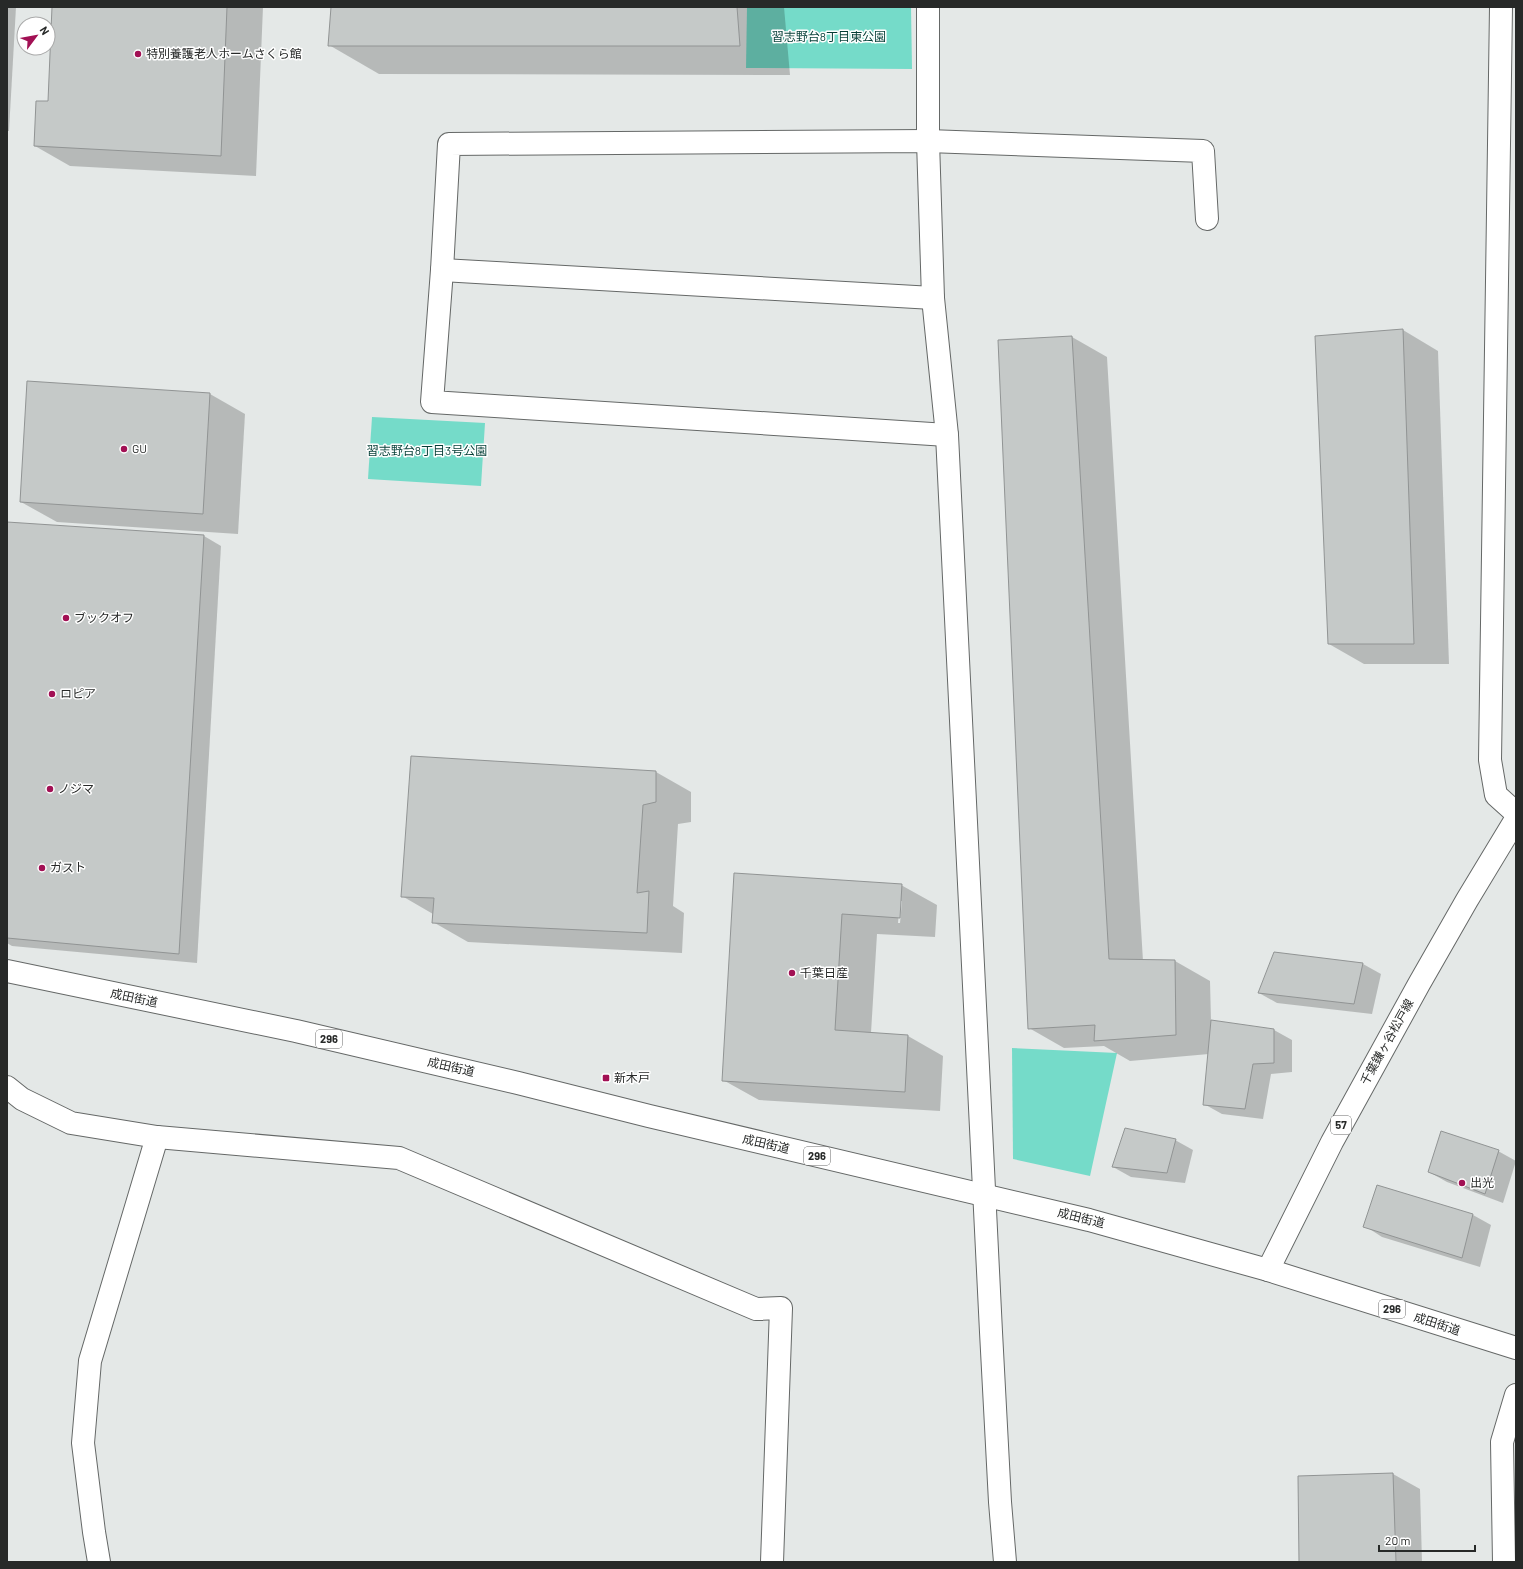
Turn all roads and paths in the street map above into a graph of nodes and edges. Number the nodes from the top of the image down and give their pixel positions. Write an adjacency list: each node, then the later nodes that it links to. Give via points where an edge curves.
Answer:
1 (928, 7): 3 (main road)
2 (1501, 7): 8 (main road, via 1490,760 1496,795)
3 (928, 141): 4 (main road, via 1203,151); 5 (main road, via 449,144); 6 (main road)
4 (1207, 219)
5 (442, 270): 6 (main road); 7 (main road, via 432,402)
6 (933, 298): 7 (main road)
7 (947, 435): 13 (main road)
8 (1516, 813)
9 (1516, 819): 14 (main road, 千葉鎌ヶ谷松戸線 / 57, via 1434,958 1336,1135)
10 (7, 971): 13 (main road, 成田街道 / 296, via 296,1031)
11 (7, 1087): 12 (main road, via 22,1099 71,1123)
12 (157, 1137): 17 (main road, via 90,1361 82,1443); 18 (main road, via 399,1158 756,1309 781,1308)
13 (984, 1196): 14 (main road, 成田街道 / 296, via 1089,1220); 19 (main road, via 1000,1502)
14 (1268, 1270): 15 (main road, 成田街道 / 296)
15 (1516, 1348)
16 (1516, 1395): 20 (main road, via 1502,1442)
17 (99, 1562)
18 (772, 1562)
19 (1006, 1562)
20 (1504, 1562)

